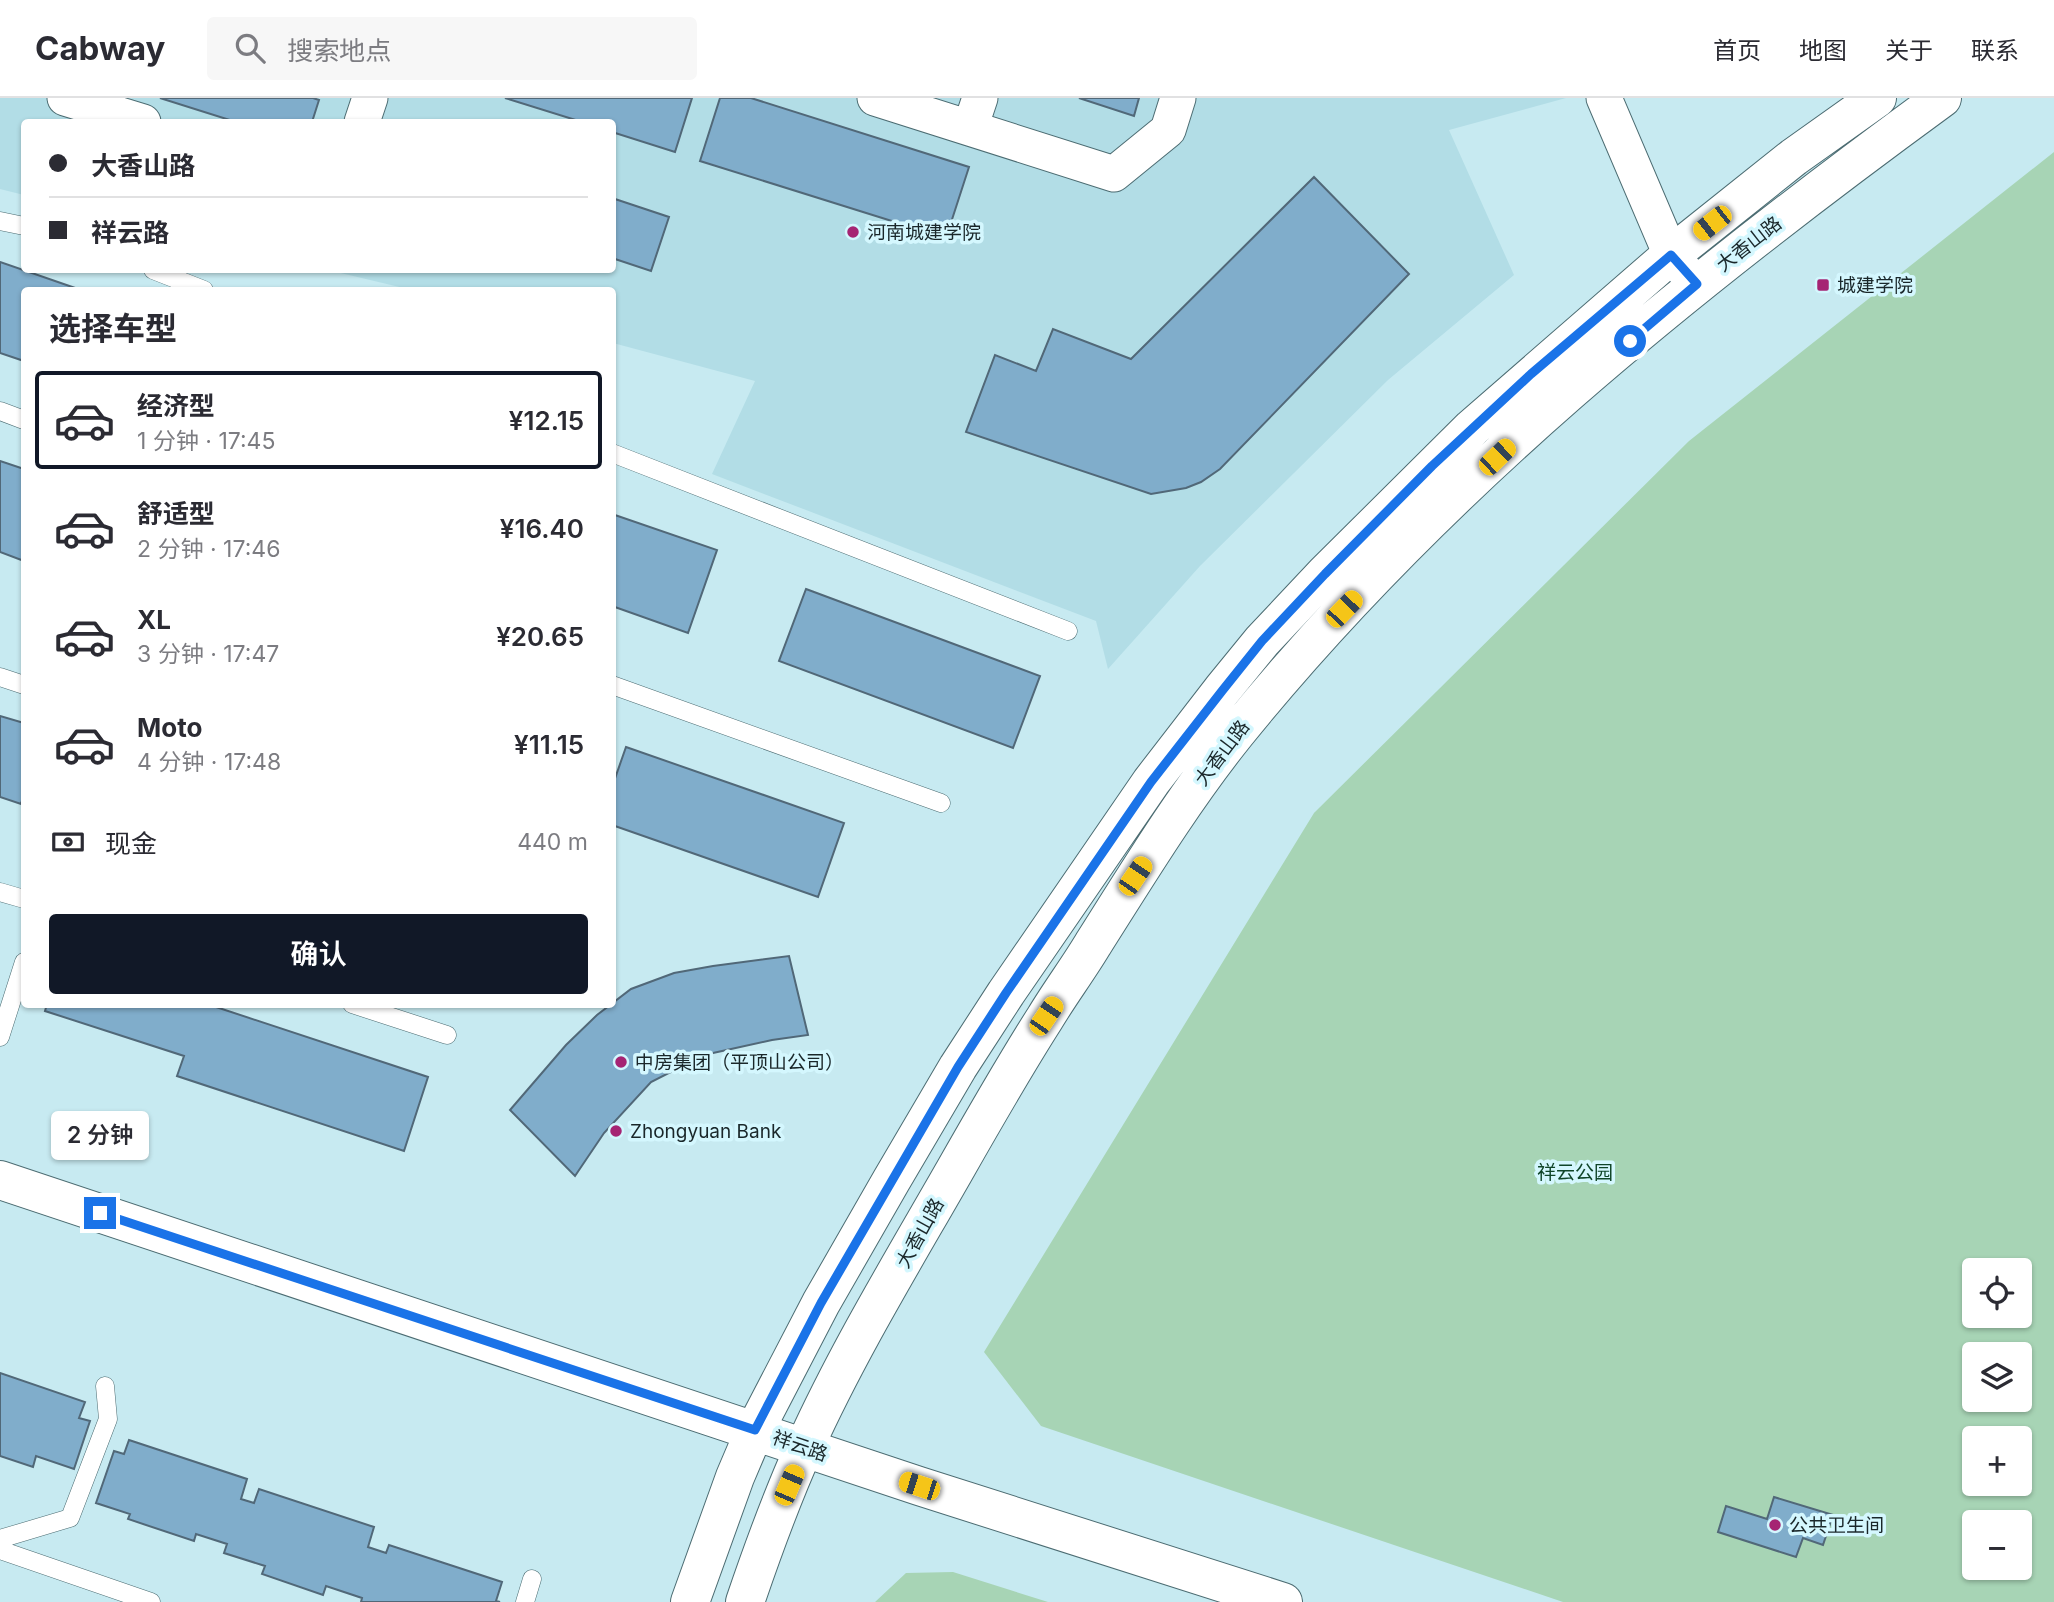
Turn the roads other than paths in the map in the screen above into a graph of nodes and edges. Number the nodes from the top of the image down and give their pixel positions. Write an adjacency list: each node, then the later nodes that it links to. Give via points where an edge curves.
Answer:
1 (65, 98): 9 (street)
2 (370, 98): 10 (street)
3 (875, 98): 8 (street)
4 (1178, 98): 8 (street, via 1168,130 1114,174)
5 (1604, 98): 13 (street)
6 (1877, 98): 13 (main road, 大香山路)
7 (1941, 98): 15 (main road, 大香山路)
8 (975, 113)
9 (133, 119)
10 (363, 119)
11 (0, 221): 12 (lane)
12 (21, 225)
13 (1671, 255): 15 (street); 33 (main road, 大香山路, via 1462,437 1325,574 1262,641 1151,782 958,1067 821,1303)
14 (161, 273): 16 (lane)
15 (1697, 284): 34 (main road, 大香山路, via 1515,439 1460,492 1344,609 1233,737 1135,876 1046,1016 881,1301)
16 (196, 287)
17 (0, 411): 18 (lane)
18 (21, 419)
19 (616, 455): 20 (lane)
20 (1069, 631)
21 (0, 677): 22 (lane)
22 (21, 684)
23 (616, 686): 24 (lane)
24 (941, 803)
25 (0, 892): 26 (lane)
26 (21, 898)
27 (21, 971): 30 (lane)
28 (364, 1008): 29 (lane)
29 (447, 1035)
30 (0, 1037)
31 (0, 1180): 33 (main road, 祥云路)
32 (105, 1385): 35 (lane, via 108,1419 70,1518)
33 (755, 1430): 34 (main road, 祥云路); 40 (main road, 大香山路)
34 (804, 1448): 41 (main road, 大香山路); 42 (main road, 祥云路)
35 (0, 1539)
36 (0, 1549): 38 (lane)
37 (532, 1579): 39 (lane)
38 (150, 1602)
39 (525, 1602)
40 (690, 1602)
41 (745, 1602)
42 (1283, 1602)

